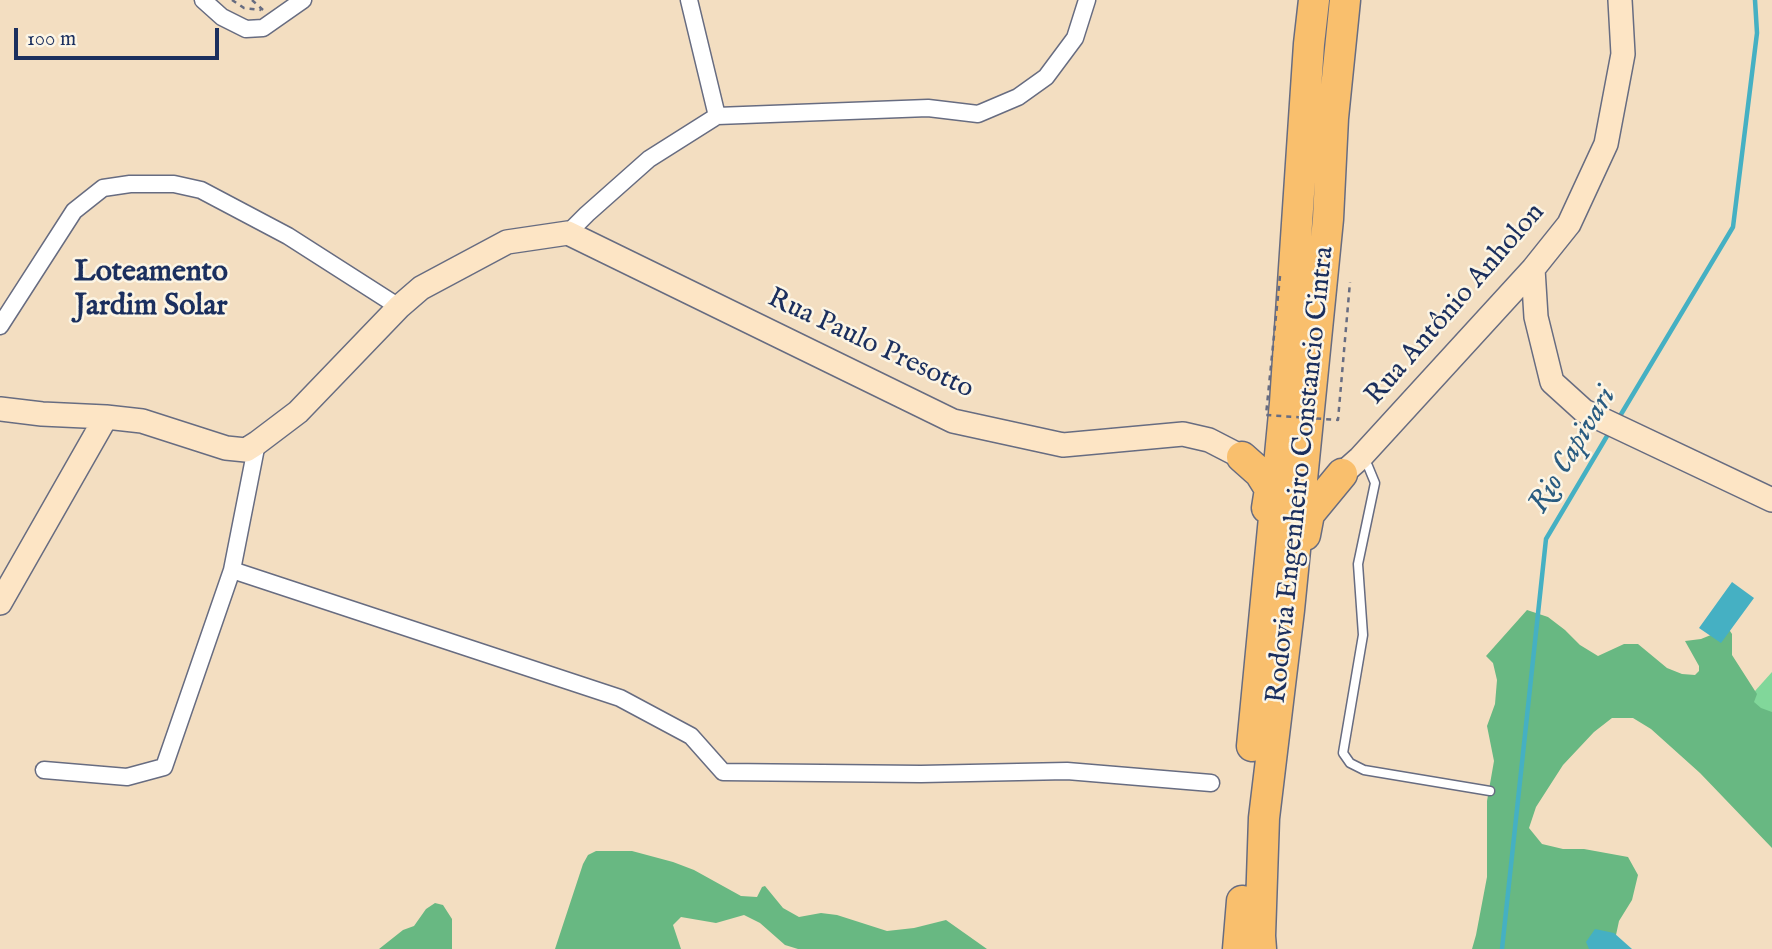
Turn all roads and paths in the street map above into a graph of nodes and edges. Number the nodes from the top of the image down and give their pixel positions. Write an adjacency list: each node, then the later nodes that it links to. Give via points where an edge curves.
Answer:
1 (203, 0): 4 (street, via 246,29 263,28)
2 (232, 0): 11 (path, via 244,8)
3 (252, 0): 11 (path)
4 (303, 0)
5 (689, 0): 12 (street)
6 (1087, 0): 12 (street, via 1075,38 1046,77 1018,97 978,114 928,108)
7 (1314, 0): 19 (highway, Rodovia Engenheiro Constancio Cintra, via 1308,58)
8 (1345, 0): 19 (highway, Rodovia Engenheiro Constancio Cintra, via 1328,219)
9 (1620, 0): 14 (street, Rua Antônio Anholon, via 1623,54 1606,144 1569,224)
10 (270, 5): 11 (path)
11 (263, 10)
12 (717, 116): 13 (street, via 649,159)
13 (568, 233): 17 (street, via 508,242 421,288); 23 (street, Rua Paulo Presotto, via 953,421 1063,445 1183,434 1209,440)
14 (1533, 269): 24 (street, Rua Antônio Anholon); 25 (street, via 1536,317 1552,383 1584,411)
15 (1280, 276): 16 (path, bridge, via 1266,415 1338,420)
16 (1350, 282)
17 (399, 307): 18 (street, via 288,236 201,190 174,184 130,184 103,188 74,211); 22 (street, via 298,412)
18 (0, 326)
19 (1297, 404): 23 (highway, via 1274,465 1264,468); 24 (highway, via 1315,484); 27 (highway, Rodovia Engenheiro Constancio Cintra); 29 (highway, Rodovia Engenheiro Constancio Cintra)
20 (0, 409): 21 (street)
21 (106, 416): 22 (street, via 142,421 226,448 246,450); 28 (street)
22 (257, 443): 26 (street)
23 (1242, 457): 27 (highway, via 1270,489 1266,515)
24 (1351, 466): 29 (highway, via 1309,514); 32 (lane, via 1368,466 1375,483 1358,564 1363,635 1343,753 1364,770)
25 (1772, 500)
26 (232, 570): 30 (street, via 164,767 127,777); 31 (street, via 620,698 691,736 723,772 1067,771)
27 (1269, 586): 33 (highway, Rodovia Engenheiro Constancio Cintra, via 1253,737)
28 (0, 603)
29 (1289, 610): 34 (highway, Rodovia Engenheiro Constancio Cintra, via 1264,818)
30 (44, 770)
31 (1211, 783)
32 (1490, 791)
33 (1241, 949)
34 (1261, 949)

